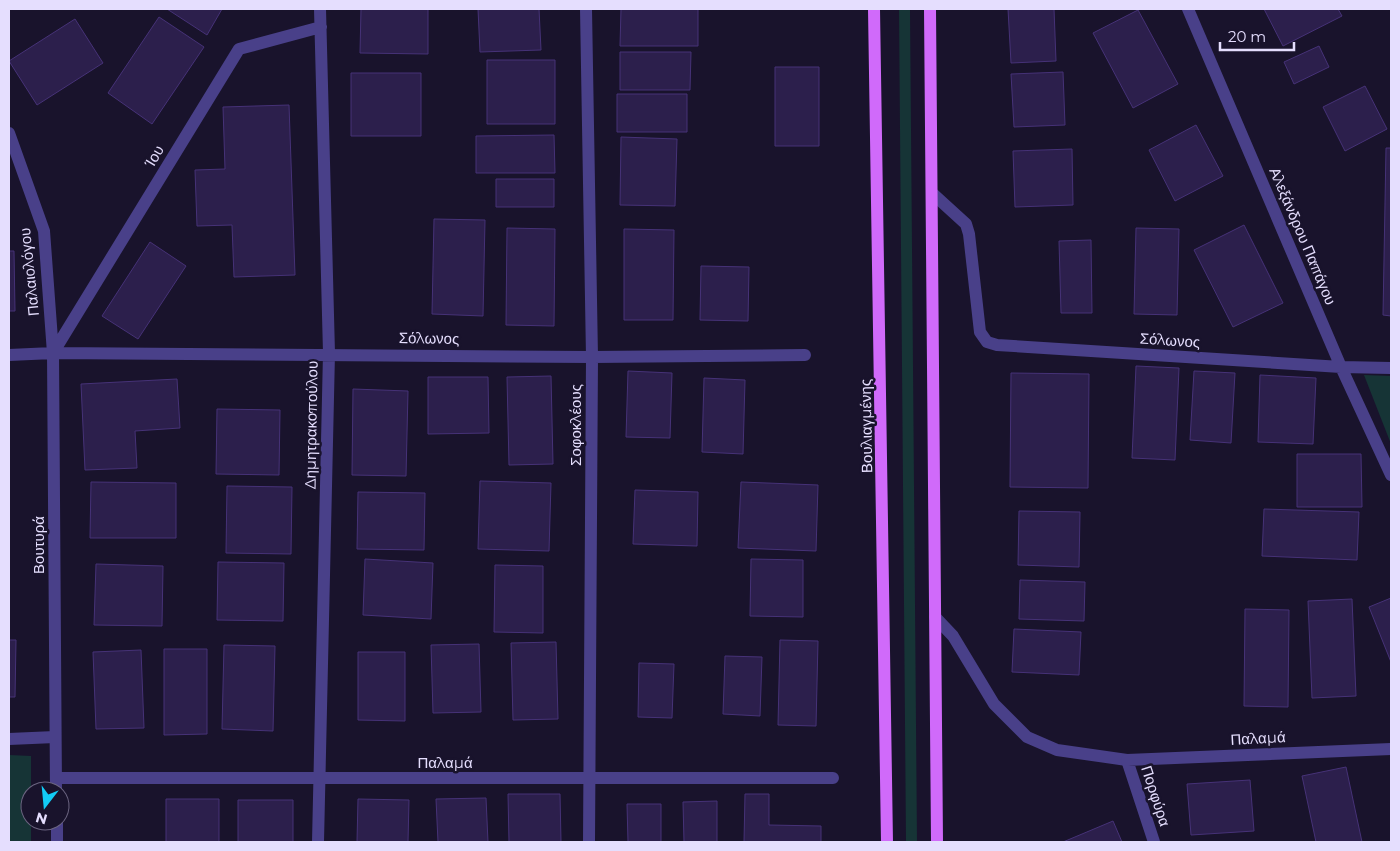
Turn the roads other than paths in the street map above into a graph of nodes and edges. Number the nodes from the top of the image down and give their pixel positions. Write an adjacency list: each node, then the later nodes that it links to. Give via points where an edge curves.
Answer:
1 (320, 9): 6 (street, Δημητρακοπούλου)
2 (586, 9): 13 (street, Σοφοκλέους)
3 (874, 9): 28 (main road, Βουλιαγμένης)
4 (930, 9): 8 (main road)
5 (1188, 9): 14 (street, Αλεξάνδρου Παπάγου)
6 (321, 27): 9 (street, Ίου, via 239,49); 10 (street, Δημητρακοπούλου)
7 (9, 133): 9 (street, Παλαιολόγου, via 44,231)
8 (932, 193): 14 (street, Σόλωνος, via 966,224 980,332 987,342); 17 (main road)
9 (52, 353): 10 (street, Σόλωνος); 11 (street, Σόλωνος); 18 (street, Βουτυρά)
10 (329, 353): 13 (street, Σόλωνος); 23 (street, Δημητρακοπούλου)
11 (9, 355)
12 (805, 355): 13 (street, Σόλωνος)
13 (592, 356): 24 (street, Σοφοκλέους)
14 (1341, 367): 15 (street, Σόλωνος); 16 (street, Αλεξάνδρου Παπάγου)
15 (1391, 368)
16 (1391, 475)
17 (935, 617): 21 (street, Παλαμά, via 953,636 994,704 1027,737 1056,750); 29 (main road)
18 (56, 737): 19 (street); 22 (street, Βουτυρά)
19 (9, 739)
20 (1391, 749): 21 (street, Παλαμά)
21 (1127, 760): 30 (street, Πορφύρα)
22 (56, 778): 23 (street, Παλαμά)
23 (318, 778): 24 (street, Παλαμά); 26 (street, Δημητρακοπούλου)
24 (589, 778): 25 (street, Παλαμά); 27 (street, Σοφοκλέους)
25 (833, 778)
26 (318, 842)
27 (589, 842)
28 (887, 842)
29 (937, 842)
30 (1154, 842)

